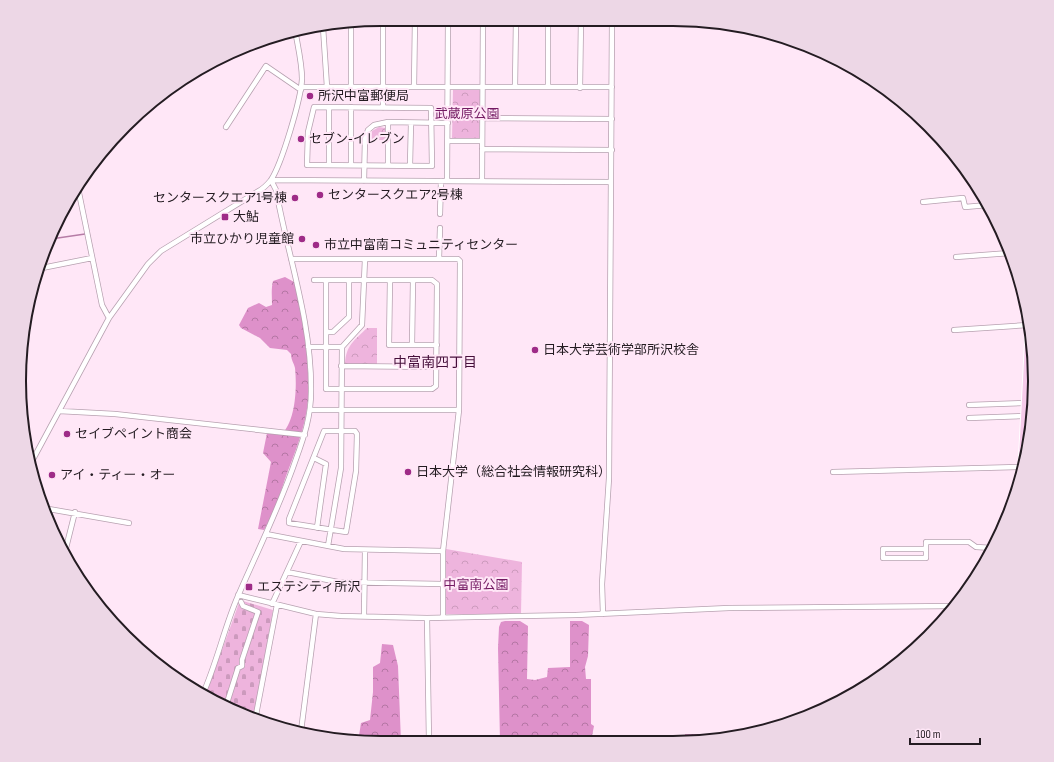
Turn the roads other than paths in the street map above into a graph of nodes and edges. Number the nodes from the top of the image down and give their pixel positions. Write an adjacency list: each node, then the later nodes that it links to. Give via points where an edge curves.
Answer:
1 (383, 26): 14 (street)
2 (415, 26): 16 (street)
3 (448, 26): 15 (street)
4 (483, 26): 17 (street)
5 (516, 26): 18 (street)
6 (548, 26): 19 (street)
7 (581, 26): 22 (street)
8 (612, 26): 20 (street)
9 (351, 28): 13 (street)
10 (323, 31): 12 (street)
11 (296, 36): 21 (street, via 301,60)
12 (327, 86): 13 (street); 21 (street)
13 (351, 86): 14 (street)
14 (383, 86): 16 (street); 25 (street)
15 (448, 86): 16 (street); 17 (street); 31 (street)
16 (414, 87)
17 (483, 87): 18 (street); 26 (street)
18 (515, 87): 19 (street)
19 (548, 87): 22 (street)
20 (612, 87): 22 (street); 27 (street)
21 (301, 88): 32 (street, via 266,66); 42 (street, via 297,108)
22 (580, 88)
23 (329, 107): 24 (street); 38 (street); 38 (street, via 314,107 308,132 307,165)
24 (351, 108): 25 (street); 37 (street)
25 (383, 108): 30 (street, via 431,108)
26 (483, 118): 27 (street); 34 (street)
27 (612, 119): 36 (street)
28 (388, 122): 29 (street); 39 (street, via 374,125 366,133); 40 (street)
29 (411, 123): 30 (street); 41 (street)
30 (432, 123): 31 (street); 41 (street, via 432,166)
31 (448, 124): 33 (street)
32 (226, 126)
33 (448, 141): 34 (street); 45 (street)
34 (482, 141): 35 (street)
35 (482, 149): 36 (street); 46 (street)
36 (612, 150): 47 (street)
37 (351, 164): 38 (street); 39 (street)
38 (329, 165)
39 (364, 165): 40 (street); 43 (street)
40 (388, 165): 41 (street)
41 (410, 165)
42 (271, 180): 43 (street); 56 (street, via 276,190); 66 (street, via 257,192 158,254)
43 (364, 181): 44 (street)
44 (441, 181): 45 (street); 51 (street)
45 (447, 181): 46 (street)
46 (482, 181): 47 (street)
47 (611, 182): 116 (street, via 609,478 602,584)
48 (79, 195): 55 (street)
49 (923, 202): 50 (street, via 963,198 965,207)
50 (981, 206)
51 (440, 214)
52 (440, 228): 58 (street)
53 (1004, 253): 54 (street)
54 (956, 257)
55 (92, 258): 59 (street); 66 (street, via 104,311)
56 (291, 259): 57 (street); 72 (street, via 302,302)
57 (365, 259): 58 (street); 63 (street)
58 (439, 259): 83 (street, via 460,261)
59 (45, 267)
60 (314, 280): 61 (street)
61 (326, 280): 62 (street); 69 (street)
62 (349, 280): 63 (street); 69 (street, via 349,317 333,332)
63 (364, 280): 64 (street); 74 (street, via 364,322)
64 (390, 280): 65 (street); 70 (street, via 389,345)
65 (413, 280): 70 (street); 71 (street, via 432,280 437,284)
66 (109, 318): 84 (street)
67 (1023, 324): 68 (street)
68 (954, 330)
69 (326, 332): 73 (street)
70 (412, 345): 71 (street)
71 (437, 345): 77 (street)
72 (308, 347): 73 (street); 81 (street, via 312,390)
73 (326, 347): 74 (street); 78 (street, via 326,388)
74 (342, 347): 76 (street)
75 (1027, 353): 79 (main road)
76 (341, 366): 77 (street); 78 (street)
77 (436, 367): 78 (street, via 436,386 432,389)
78 (340, 389): 82 (street)
79 (1024, 403): 80 (street); 85 (main road)
80 (969, 405)
81 (310, 410): 82 (street); 89 (street)
82 (341, 410): 83 (street); 88 (street)
83 (459, 410): 107 (street)
84 (59, 412): 89 (street, via 115,414); 91 (street)
85 (1024, 416): 86 (street); 87 (main road)
86 (969, 418)
87 (1023, 426): 90 (main road)
88 (341, 431): 92 (street, via 324,431); 99 (street, via 341,468); 99 (street, via 355,431 358,434 356,471 346,532)
89 (305, 435): 100 (street)
90 (1023, 441)
91 (34, 457)
92 (314, 458): 98 (street, via 326,464); 98 (street, via 289,519 290,523)
93 (1018, 463): 94 (street)
94 (833, 472)
95 (50, 509): 96 (street)
96 (75, 512): 97 (street); 102 (street)
97 (129, 523)
98 (317, 528): 99 (street)
99 (331, 531): 103 (street)
100 (266, 534): 101 (street); 111 (street)
101 (301, 541): 103 (street); 108 (street)
102 (67, 545)
103 (328, 546): 106 (street)
104 (986, 548): 105 (street, via 976,548 969,542 926,542)
105 (926, 549): 105 (street, via 882,549 883,558 926,558)
106 (365, 550): 107 (street); 109 (street)
107 (443, 551): 110 (street)
108 (287, 572): 109 (street, via 338,582); 113 (street)
109 (365, 583): 110 (street); 117 (street)
110 (442, 584): 118 (street)
111 (238, 596): 113 (street); 120 (street)
112 (241, 602): 121 (street, via 243,606 258,612 242,666 238,668)
113 (274, 605): 115 (street); 122 (street)
114 (947, 606): 116 (street, via 728,608)
115 (316, 614): 117 (street); 123 (street)
116 (603, 614): 118 (street)
117 (364, 616): 119 (street)
118 (443, 617): 119 (street)
119 (427, 618): 124 (street)
120 (205, 689)
121 (228, 701)
122 (256, 713)
123 (302, 727)
124 (429, 736)

